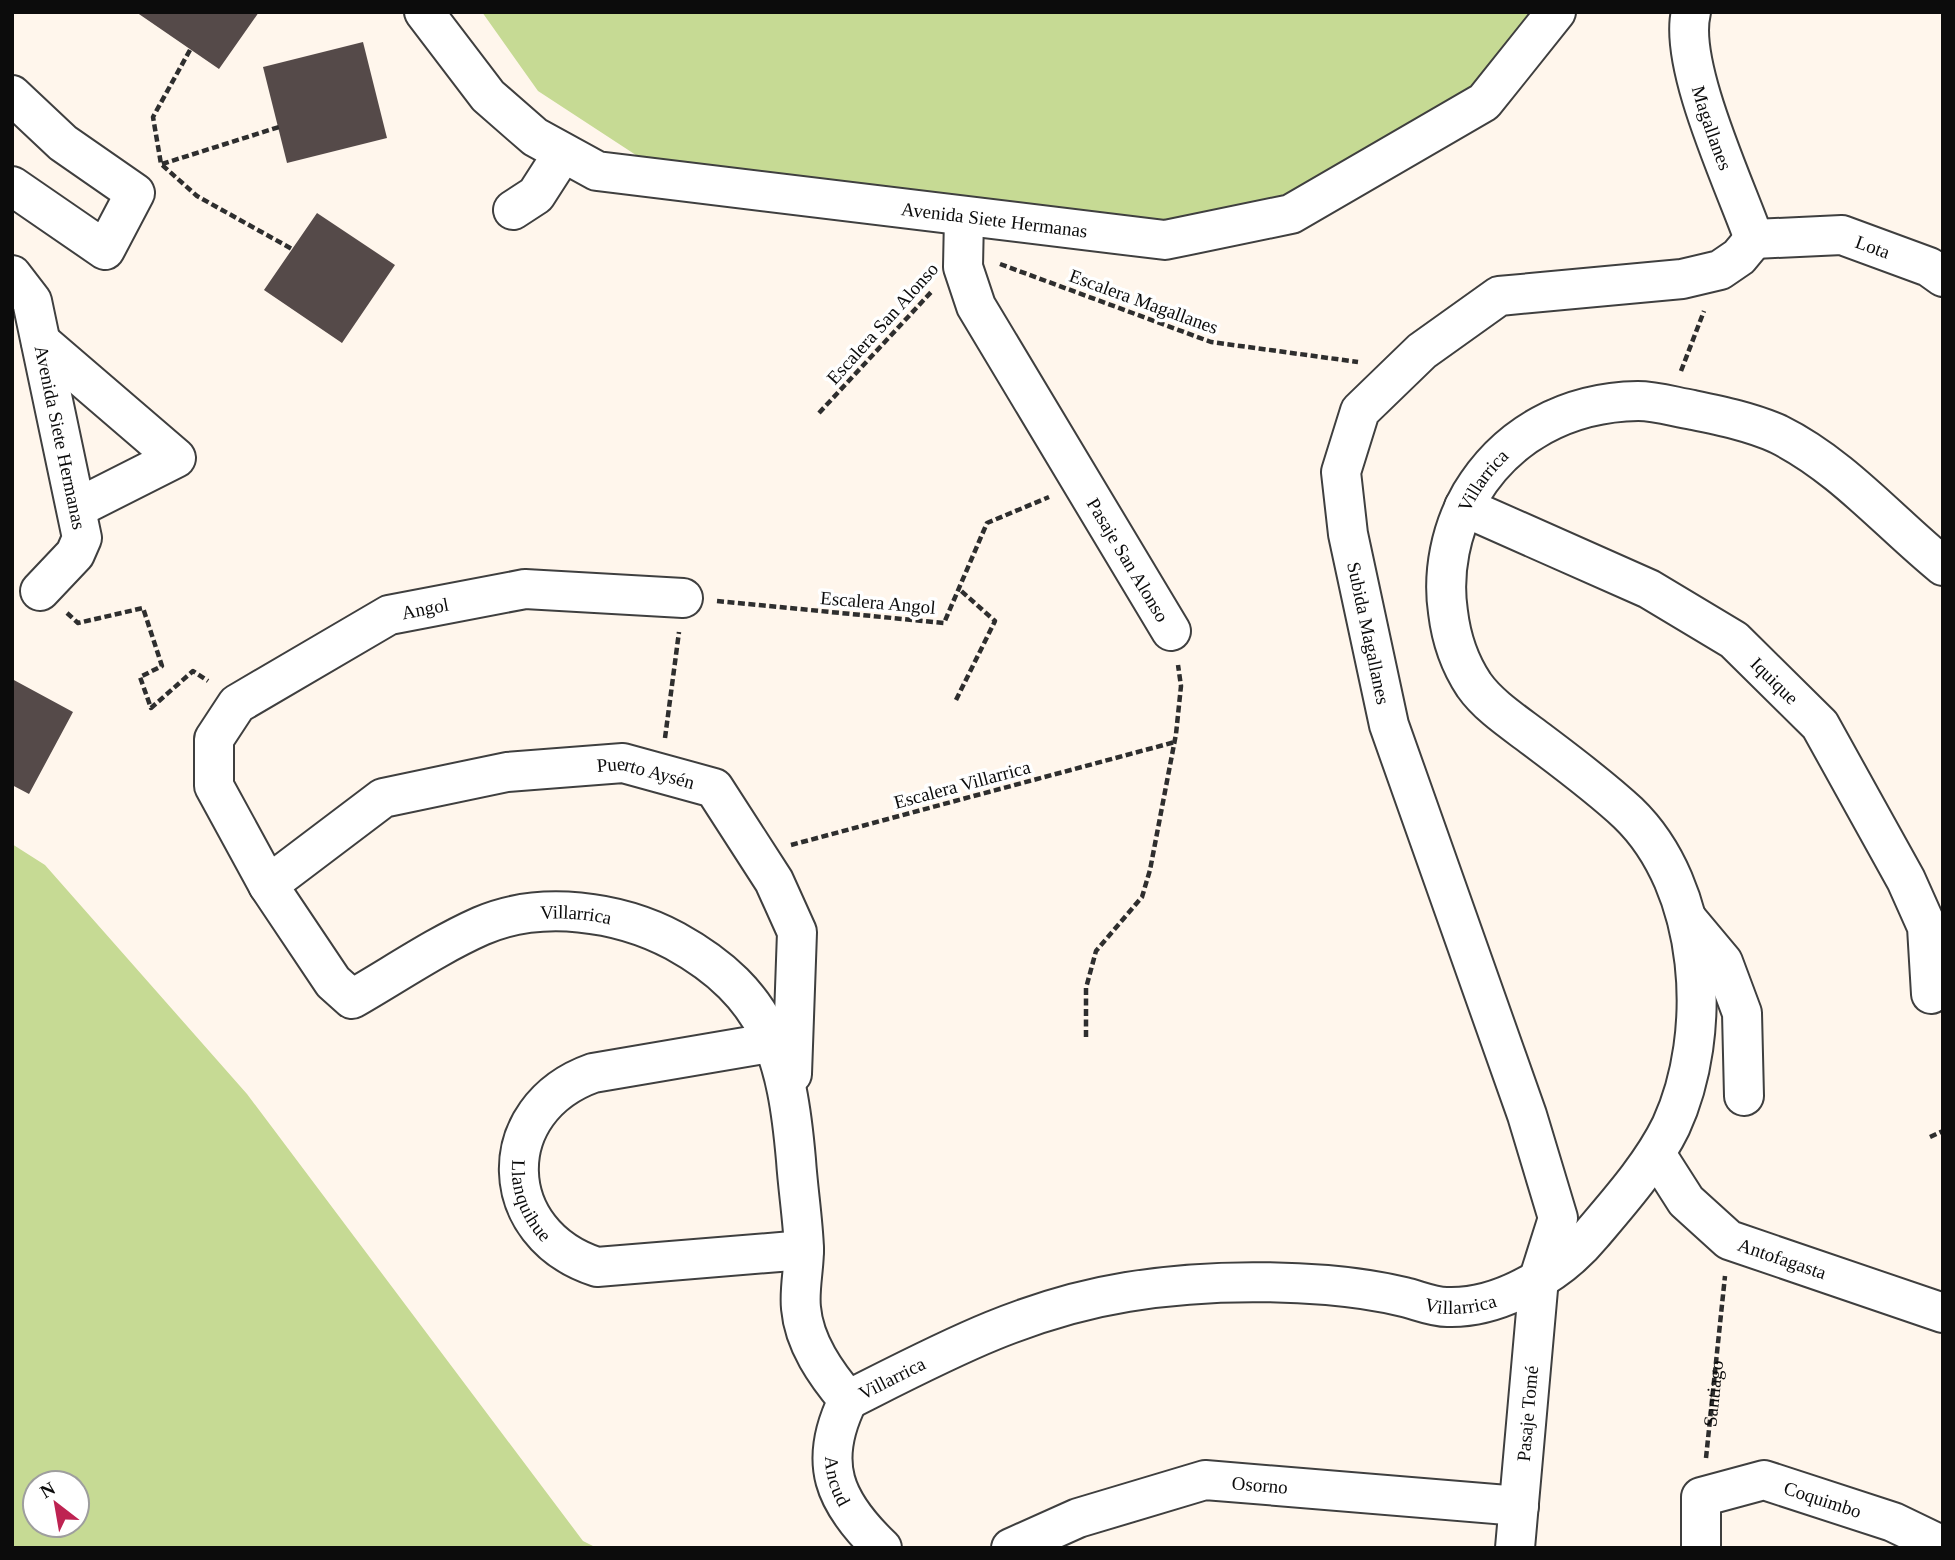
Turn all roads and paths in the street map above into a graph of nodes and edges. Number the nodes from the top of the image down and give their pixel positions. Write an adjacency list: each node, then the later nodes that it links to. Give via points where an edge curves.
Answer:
1 (424, 12): 7 (street, Avenida Siete Hermanas, via 488,96 536,137)
2 (1556, 12): 12 (street, Avenida Siete Hermanas, via 1484,102 1291,214 1165,240)
3 (1691, 12): 13 (street, Magallanes, via 1688,24 1698,84)
4 (190, 50): 8 (path, via 153,117)
5 (12, 95): 10 (street, via 63,143)
6 (279, 127): 8 (path)
7 (563, 153): 11 (street, via 536,195); 12 (street, Avenida Siete Hermanas, via 597,171)
8 (161, 164): 10 (path); 14 (path, via 197,196)
9 (12, 186): 10 (street, via 104,250)
10 (135, 193)
11 (513, 211)
12 (964, 233): 19 (path, Escalera Magallanes, via 1211,342); 21 (path, Escalera San Alonso, via 927,298); 22 (street, Pasaje San Alonso, via 963,267 976,306)
13 (1754, 239): 15 (street, Subida Magallanes); 17 (street, Lota, via 1842,235 1929,267)
14 (292, 249)
15 (1720, 271): 19 (street, Subida Magallanes, via 1682,279 1499,296); 20 (path)
16 (12, 275): 18 (street, Avenida Siete Hermanas, via 32,301)
17 (1943, 277)
18 (41, 342): 24 (street, Avenida Siete Hermanas); 24 (street, via 176,458)
19 (1404, 369): 48 (street, Subida Magallanes, via 1360,411 1341,472 1348,534 1389,725 1548,1174 1558,1218)
20 (1668, 405): 23 (street, Villarrica, via 1643,401 1595,405 1541,425 1494,461); 25 (street, Villarrica, via 1751,424 1809,452)
21 (819, 413)
22 (1082, 484): 26 (path, Escalera Angol, via 987,523); 29 (street, Pasaje San Alonso)
23 (1464, 507): 37 (street, Villarrica, via 1448,559 1446,586 1448,613 1463,665 1476,689 1506,717 1633,818 1672,882); 38 (street, Iquique, via 1649,589 1734,640 1820,725 1927,927)
24 (76, 508): 27 (street, Avenida Siete Hermanas, via 82,538 75,554)
25 (1943, 566)
26 (959, 589): 28 (path, Escalera Angol, via 944,623); 31 (path, via 995,621)
27 (40, 590): 30 (path, via 78,623 143,608 162,666 140,677 151,708 193,671)
28 (683, 598): 33 (path); 34 (street, Angol, via 525,589 389,615 237,704 214,739)
29 (1171, 631): 32 (path, Pasaje San Alonso, via 1181,686)
30 (213, 684)
31 (956, 700)
32 (1175, 742): 35 (path, Escalera Villarrica); 39 (path, Pasaje San Alonso, via 1142,897 1096,951 1086,988)
33 (661, 774): 35 (street, Puerto Aysén, via 714,788); 36 (street, Puerto Aysén, via 624,763 507,772 383,798)
34 (214, 786): 36 (street, Villarrica)
35 (756, 854): 42 (street, Puerto Aysén, via 775,881 797,932)
36 (268, 885): 40 (street, Villarrica, via 332,982 352,999 481,926 538,913 599,915 660,933 715,967 738,990)
37 (1685, 917): 41 (street, Villarrica, via 1723,962 1742,1013); 45 (street, Villarrica, via 1694,954 1697,1028 1683,1097)
38 (1931, 994)
39 (1086, 1037)
40 (775, 1042): 42 (street, Villarrica); 47 (street, Llanquihue, via 574,1080 549,1098 530,1122 522,1140 519,1181 532,1220 544,1237 577,1260 597,1267)
41 (1744, 1096)
42 (791, 1106): 47 (street, Villarrica)
43 (1943, 1131): 44 (path)
44 (1930, 1137)
45 (1656, 1154): 46 (street, Antofagasta, via 1686,1201); 48 (street, Villarrica, via 1590,1237)
46 (1729, 1240): 49 (street, Antofagasta); 51 (path, Santiago)
47 (804, 1250): 50 (street, Villarrica, via 801,1308 807,1333 817,1358)
48 (1539, 1278): 50 (street, Villarrica, via 1510,1293 1446,1307 1340,1286 1287,1282 1233,1282 1123,1293 1057,1308 966,1340); 52 (street, Pasaje Tomé)
49 (1943, 1313)
50 (848, 1400): 54 (street, Ancud, via 834,1437 834,1476 848,1511)
51 (1701, 1497): 53 (street, Coquimbo, via 1764,1480 1893,1522); 57 (street)
52 (1519, 1506): 55 (street, Osorno, via 1205,1479 1078,1518); 56 (street, Pasaje Tomé)
53 (1943, 1546)
54 (882, 1548)
55 (1011, 1548)
56 (1515, 1548)
57 (1701, 1548)

